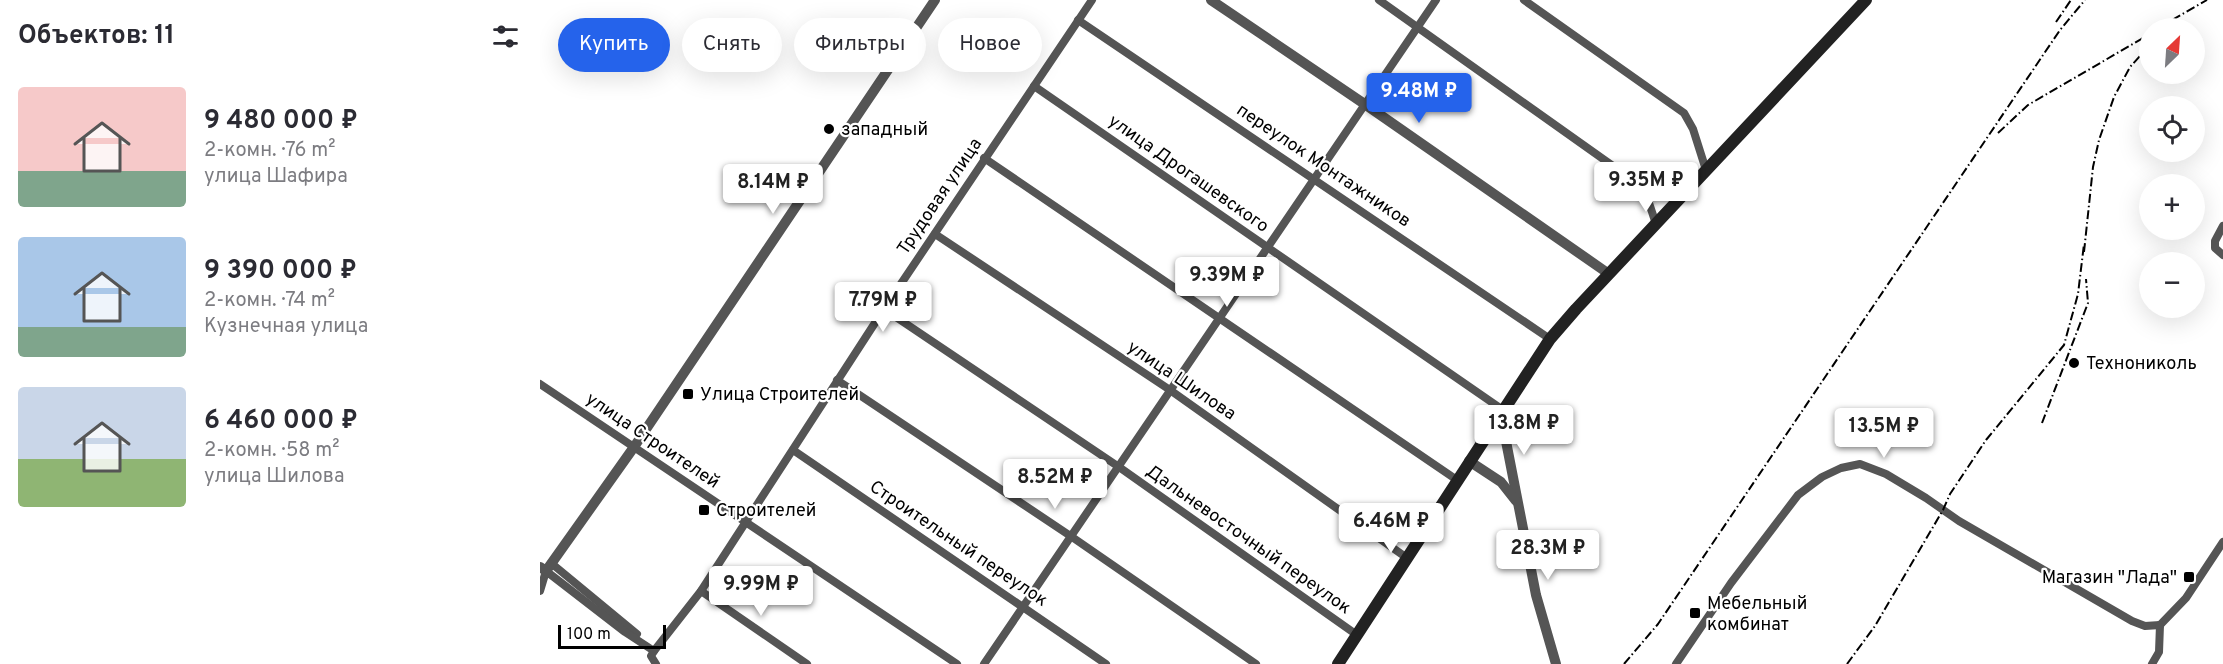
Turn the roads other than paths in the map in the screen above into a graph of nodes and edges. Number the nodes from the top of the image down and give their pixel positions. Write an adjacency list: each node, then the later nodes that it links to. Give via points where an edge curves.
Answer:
1 (935, 0): 28 (street)
2 (1092, 0): 8 (street, Трудовая улица)
3 (1211, 0): 11 (street)
4 (1379, 0): 9 (street)
5 (1436, 0): 9 (street)
6 (1524, 0): 13 (street, via 1684,113)
7 (1866, 0): 13 (main road)
8 (1078, 20): 10 (street, Трудовая улица); 14 (street, переулок Монтажников)
9 (1416, 28): 11 (street); 15 (street, via 1644,188)
10 (1034, 86): 12 (street, Трудовая улица); 18 (street, улица Дрогашевского)
11 (1366, 105): 14 (street); 20 (street)
12 (984, 158): 17 (street, Трудовая улица); 22 (street)
13 (1706, 170): 15 (main road)
14 (1314, 178): 18 (street); 23 (street, переулок Монтажников)
15 (1656, 224): 20 (main road)
16 (2223, 226): 19 (street, via 2215,248)
17 (934, 234): 21 (street, Трудовая улица); 26 (street, улица Шилова)
18 (1268, 247): 22 (street); 27 (street, улица Дрогашевского)
19 (2223, 255)
20 (1609, 274): 23 (main road)
21 (884, 309): 24 (street, Трудовая улица); 31 (street, Дальневосточный переулок)
22 (1218, 318): 26 (street); 32 (street)
23 (1550, 339): 27 (main road)
24 (837, 380): 29 (street, Трудовая улица); 35 (street)
25 (540, 384): 28 (street, улица Строителей)
26 (1170, 390): 31 (street); 37 (street, улица Шилова)
27 (1503, 410): 30 (main road); 33 (street)
28 (634, 447): 34 (street, улица Строителей); 38 (street)
29 (793, 450): 34 (street, Трудовая улица); 41 (street, Строительный переулок)
30 (1469, 461): 32 (main road); 33 (street, via 1501,482)
31 (1119, 467): 35 (street); 43 (street, Дальневосточный переулок)
32 (1457, 480): 37 (main road)
33 (1518, 505): 52 (street, via 1536,595)
34 (744, 521): 40 (street, Трудовая улица); 47 (street, улица Строителей)
35 (1072, 537): 41 (street); 50 (street)
36 (2223, 542): 42 (street, via 2186,598)
37 (1407, 558): 43 (main road)
38 (546, 567): 39 (street); 44 (street)
39 (540, 591)
40 (700, 591): 44 (street, Трудовая улица); 46 (street)
41 (1024, 607): 48 (street); 49 (street, Строительный переулок)
42 (2160, 625): 53 (street, via 2145,626 2132,621 1959,522 1886,474 1860,464 1822,477 1798,495); 54 (street, via 2159,652)
43 (1357, 635): 51 (main road)
44 (654, 651): 45 (street, via 651,656)
45 (656, 664)
46 (807, 664)
47 (957, 664)
48 (984, 664)
49 (1106, 664)
50 (1256, 664)
51 (1338, 664)
52 (1556, 664)
53 (1676, 664)
54 (2152, 664)

